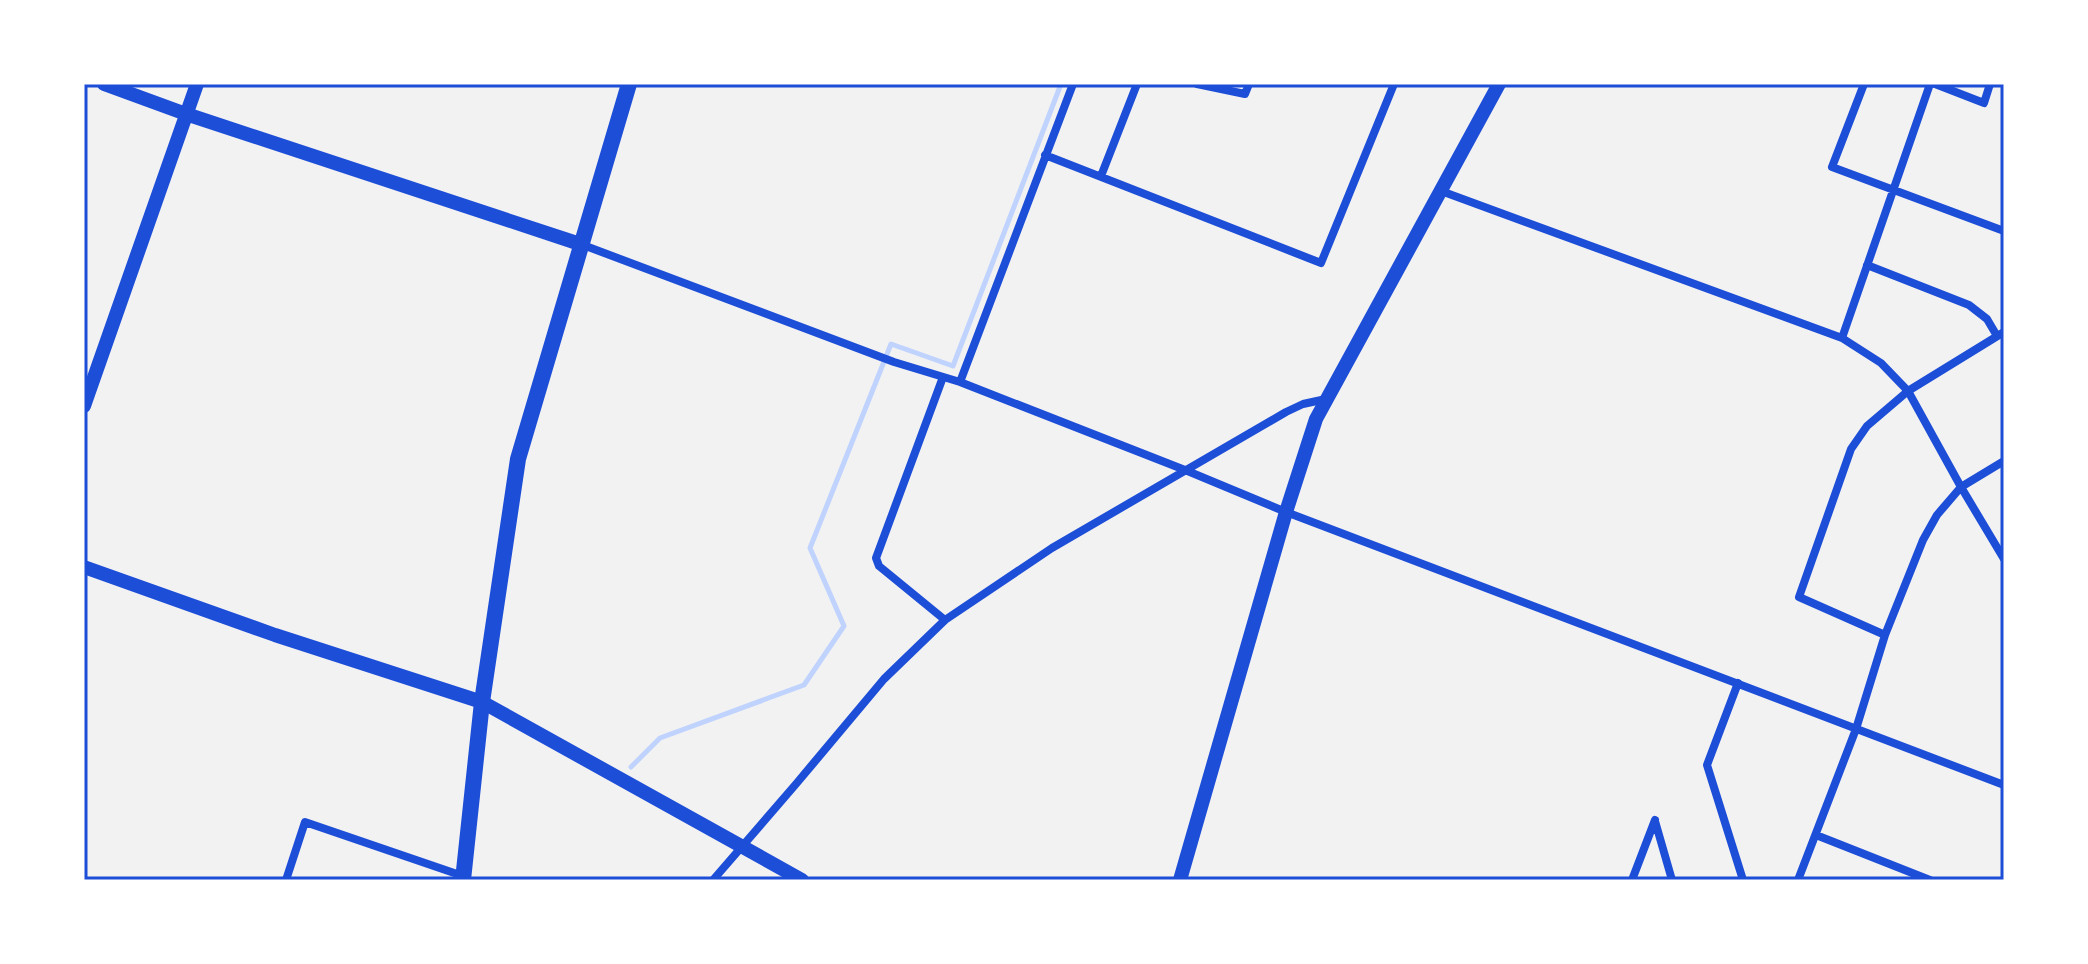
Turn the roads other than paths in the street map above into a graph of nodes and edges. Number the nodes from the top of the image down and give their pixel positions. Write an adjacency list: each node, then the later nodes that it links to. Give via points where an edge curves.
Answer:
1 (104, 84): 13 (street)
2 (197, 84): 13 (street)
3 (629, 84): 19 (main road)
4 (1073, 84): 14 (street)
5 (1137, 84): 15 (street)
6 (1197, 84): 7 (street, via 1245,94)
7 (1249, 84)
8 (1394, 84): 15 (street, via 1321,263)
9 (1499, 84): 17 (street)
10 (1864, 84): 16 (street, via 1832,167)
11 (1932, 84): 12 (street, via 1984,103); 16 (street)
12 (1990, 84)
13 (186, 114): 19 (street); 27 (street)
14 (1045, 155): 15 (street); 24 (street)
15 (1101, 176)
16 (1894, 189): 18 (street); 20 (street)
17 (1441, 191): 22 (street); 26 (street)
18 (2004, 231)
19 (583, 245): 23 (street); 37 (main road, via 518,459)
20 (1867, 265): 21 (street, via 1969,305); 22 (street)
21 (2000, 334): 25 (street)
22 (1842, 338): 25 (street, via 1881,363)
23 (943, 377): 24 (street); 34 (street, via 876,558)
24 (960, 382): 29 (street)
25 (1908, 391): 30 (street); 35 (street, via 1867,426 1851,449 1799,597)
26 (1326, 399): 29 (street, via 1286,412); 31 (street)
27 (84, 406)
28 (2004, 461): 30 (street)
29 (1185, 470): 31 (street); 34 (street, via 1052,548)
30 (1961, 487): 32 (street); 35 (street, via 1923,540)
31 (1286, 512): 36 (street); 46 (street)
32 (2004, 558)
33 (84, 567): 37 (street)
34 (945, 620): 41 (street, via 884,679)
35 (1885, 635): 38 (street)
36 (1738, 683): 38 (street); 49 (street, via 1707,765)
37 (482, 702): 41 (street); 42 (main road)
38 (1856, 729): 39 (street); 40 (street)
39 (2004, 785)
40 (1816, 835): 50 (street); 51 (street)
41 (742, 846): 44 (street); 45 (street)
42 (463, 878): 43 (street, via 305,822)
43 (286, 880)
44 (713, 880)
45 (802, 880)
46 (1180, 880)
47 (1632, 880): 48 (street, via 1655,820)
48 (1672, 880)
49 (1743, 880)
50 (1798, 880)
51 (1930, 880)

